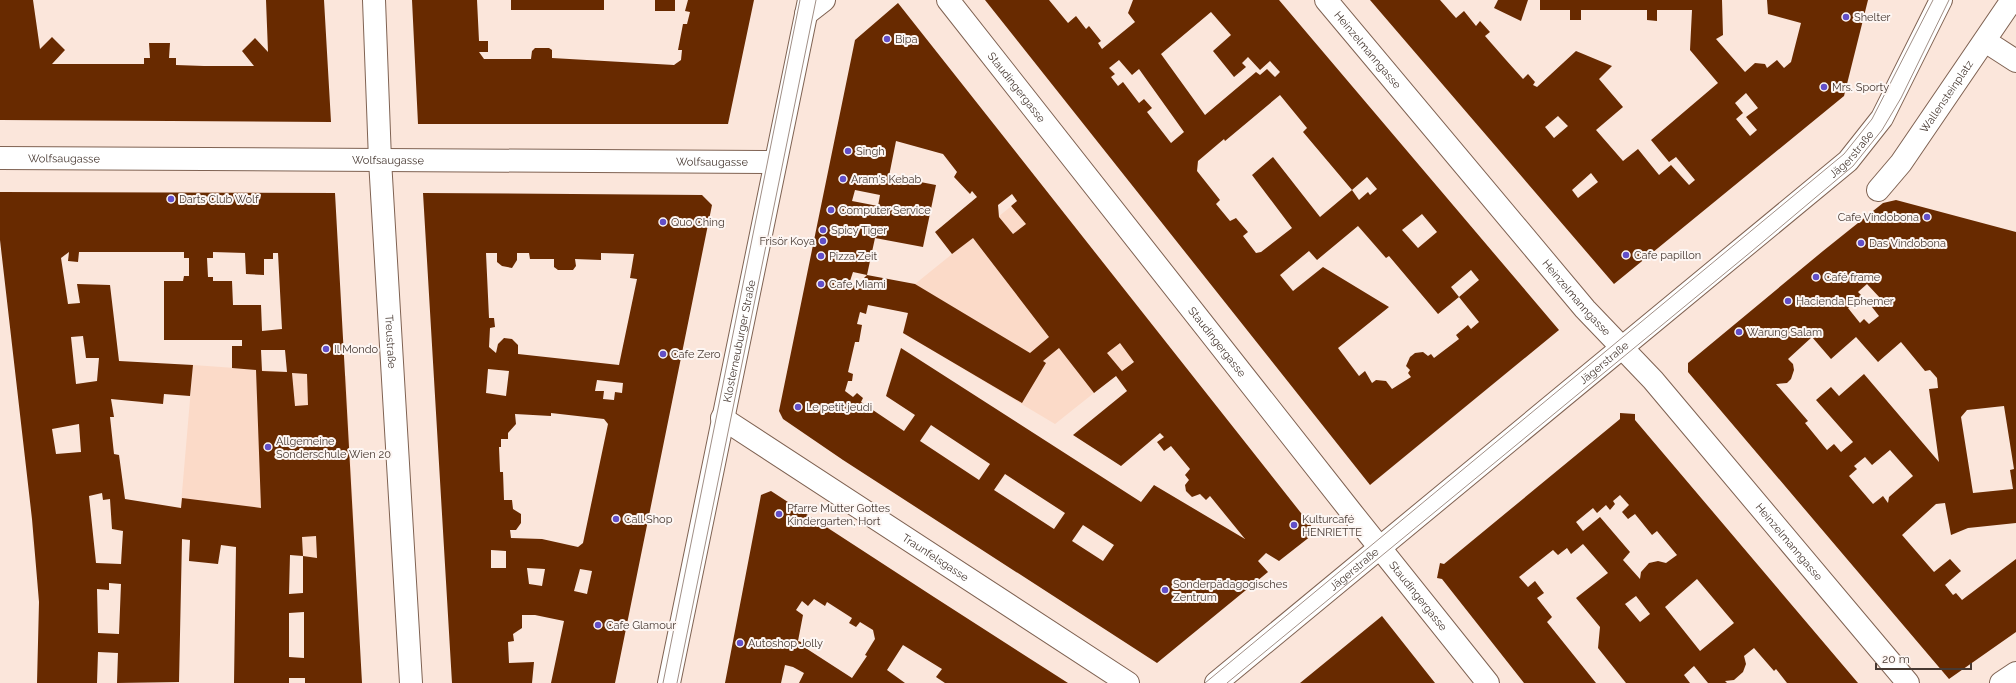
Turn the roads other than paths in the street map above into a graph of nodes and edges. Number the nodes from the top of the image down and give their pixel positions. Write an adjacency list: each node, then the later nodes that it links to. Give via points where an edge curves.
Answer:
1 (374, 0): 11 (street, Treustraße)
2 (824, 0): 7 (street)
3 (948, 0): 16 (street, Staudingergasse)
4 (1326, 0): 14 (street, Heinzelmanngasse, via 1585,309)
5 (1941, 0): 14 (street, Jägerstraße, via 1882,118 1848,161)
6 (2012, 0): 8 (street, Wallensteinplatz)
7 (807, 7): 12 (street, Klosterneuburger Straße)
8 (1985, 41): 9 (street); 13 (street, Wallensteinplatz, via 1901,163)
9 (2016, 61)
10 (0, 158): 11 (street, Wolfsaugasse)
11 (380, 160): 12 (street, Wolfsaugasse); 18 (street, Treustraße)
12 (775, 162): 15 (street, Klosterneuburger Straße)
13 (1878, 190)
14 (1623, 348): 16 (street, Jägerstraße); 23 (street, Heinzelmanngasse, via 1653,380)
15 (722, 418): 19 (street, Klosterneuburger Straße); 20 (street, Traunfelsgasse)
16 (1381, 547): 21 (street, Jägerstraße); 22 (street, Staudingergasse)
17 (2016, 673): 24 (street)
18 (411, 683)
19 (669, 683)
20 (1128, 683)
21 (1216, 683)
22 (1488, 683)
23 (1908, 683)
24 (2001, 683)

